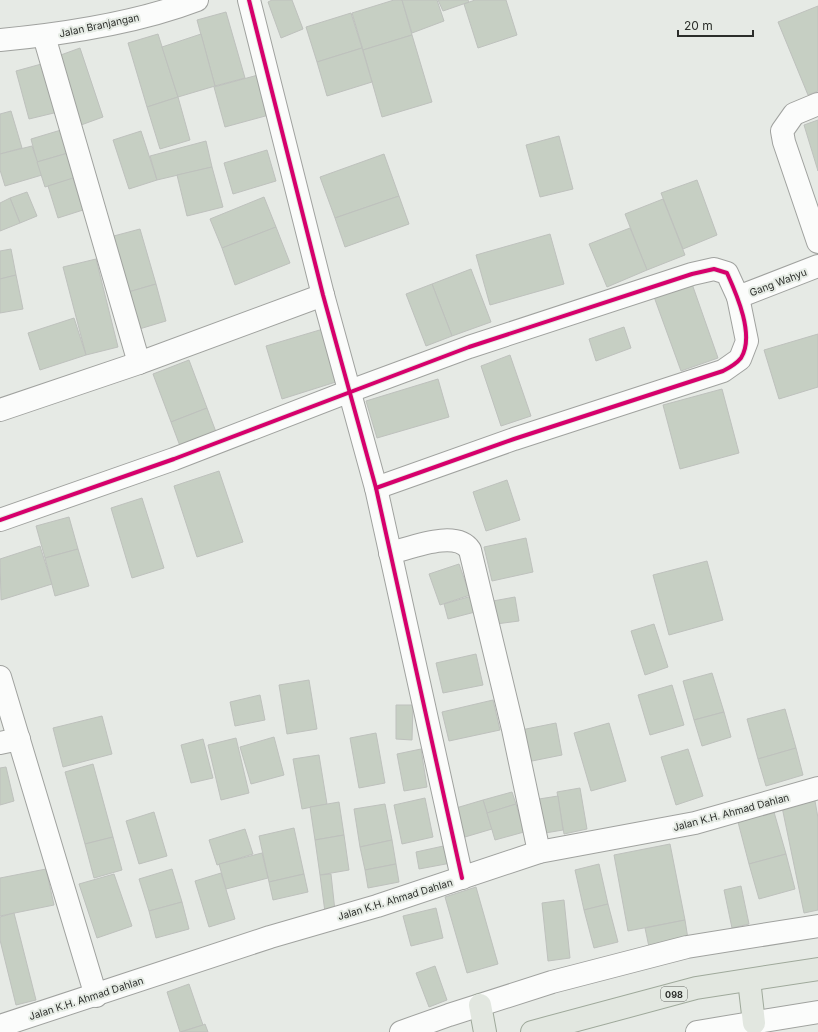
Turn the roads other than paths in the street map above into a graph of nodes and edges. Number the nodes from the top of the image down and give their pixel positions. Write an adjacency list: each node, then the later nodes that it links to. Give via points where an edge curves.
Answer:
1 (197, 0): 3 (street, Jalan Branjangan, via 117,22)
2 (249, 0): 8 (street)
3 (44, 36): 4 (street, Jalan Branjangan); 10 (street)
4 (0, 40)
5 (818, 104): 6 (street, via 794,114 782,131)
6 (818, 242)
7 (818, 266): 9 (street, Gang Wahyu)
8 (323, 294): 10 (street); 11 (street)
9 (738, 298): 11 (street, via 726,273 714,269 692,274 470,347); 13 (street, via 747,342 740,359 724,371 514,439)
10 (139, 363): 12 (street)
11 (350, 391): 13 (street); 14 (street, via 174,459)
12 (0, 410)
13 (376, 488): 15 (street)
14 (0, 520)
15 (390, 553): 19 (street, via 445,540 459,540 470,550 513,728); 20 (street)
16 (0, 677): 17 (street)
17 (10, 741): 24 (street)
18 (818, 788): 19 (street, Jalan K.H. Ahmad Dahlan, via 695,823)
19 (539, 852): 20 (street, Jalan K.H. Ahmad Dahlan)
20 (462, 878): 24 (street, Jalan K.H. Ahmad Dahlan, via 270,937)
21 (818, 926): 25 (street, via 687,948 552,982)
22 (818, 969): 23 (main road, 098)
23 (749, 980): 27 (main road); 31 (main road, 098, via 696,988)
24 (96, 996): 28 (street, Jalan K.H. Ahmad Dahlan)
25 (480, 1005): 29 (street); 30 (main road)
26 (818, 1012): 27 (street)
27 (754, 1023): 32 (street)
28 (0, 1026)
29 (401, 1032)
30 (485, 1032)
31 (532, 1032)
32 (698, 1032)

